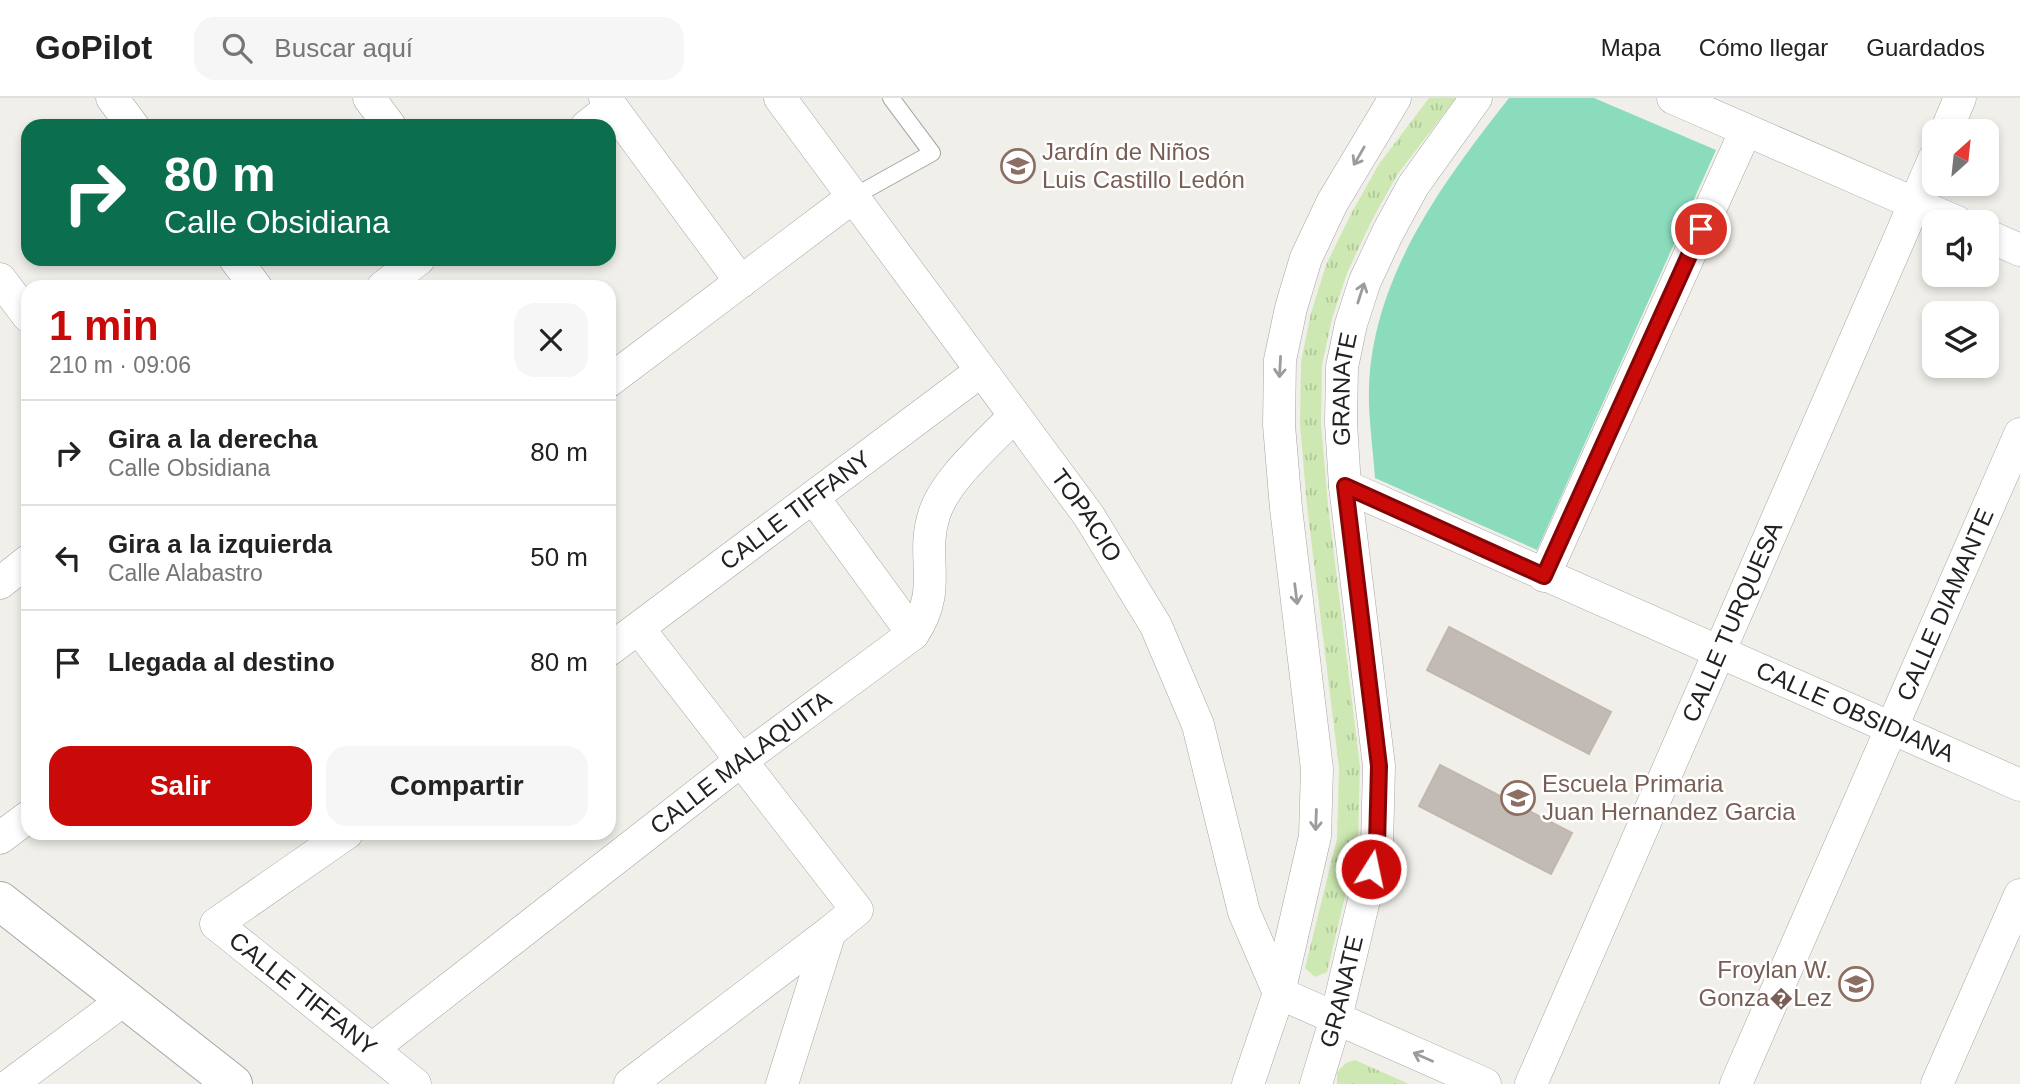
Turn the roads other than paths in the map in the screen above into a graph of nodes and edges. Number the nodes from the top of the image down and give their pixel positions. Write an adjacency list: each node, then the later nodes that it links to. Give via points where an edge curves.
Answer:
1 (112, 98): 9 (street)
2 (369, 98): 10 (street)
3 (780, 98): 15 (street, TOPACIO)
4 (891, 98): 15 (lane, via 932,153)
5 (1395, 98): 49 (street, one-way to 49, via 1332,203 1306,258 1280,360 1279,425 1286,508 1317,769 1315,836)
6 (1476, 98): 31 (street, GRANATE, one-way to 6, via 1342,367 1365,281 1413,186)
7 (1673, 98): 13 (street)
8 (1960, 98): 11 (street)
9 (128, 119)
10 (385, 119)
11 (1951, 119)
12 (616, 128): 25 (street)
13 (1746, 130): 16 (street); 34 (street)
14 (1922, 187): 16 (street, CALLE TURQUESA)
15 (853, 197): 25 (street); 27 (street, TOPACIO)
16 (1915, 204): 17 (street); 39 (street, CALLE TURQUESA)
17 (1929, 210)
18 (1999, 241): 19 (street)
19 (2020, 250)
20 (240, 266): 23 (street)
21 (410, 266): 24 (street)
22 (0, 279): 26 (street)
23 (252, 280)
24 (392, 280)
25 (741, 282): 28 (street)
26 (21, 307)
27 (981, 371): 29 (street, TOPACIO); 32 (street, CALLE TIFFANY)
28 (616, 376)
29 (1014, 416): 37 (street, CALLE MALAQUITA, via 943,494 933,516 930,597); 49 (street, TOPACIO, via 1089,516 1156,626 1198,724 1244,912)
30 (2020, 434): 40 (street, CALLE DIAMANTE)
31 (1345, 486): 34 (street, CALLE OBSIDIANA); 51 (street, GRANATE, via 1379,766 1377,845)
32 (813, 497): 36 (street, CALLE TIFFANY); 37 (street)
33 (21, 566): 35 (street)
34 (1544, 576): 39 (street, CALLE OBSIDIANA)
35 (0, 582)
36 (639, 629): 38 (street, CALLE TIFFANY); 41 (street)
37 (914, 634): 41 (street, CALLE MALAQUITA)
38 (616, 645)
39 (1720, 652): 40 (street, CALLE OBSIDIANA); 61 (street, CALLE TURQUESA)
40 (1892, 728): 42 (street, CALLE OBSIDIANA); 62 (street, CALLE DIAMANTE)
41 (742, 760): 48 (street, via 857,910); 52 (street, CALLE MALAQUITA)
42 (2020, 785)
43 (21, 822): 44 (street)
44 (0, 838)
45 (337, 840): 52 (street, CALLE TIFFANY, via 216,925)
46 (2020, 895): 63 (street)
47 (0, 901): 50 (street)
48 (830, 932): 57 (street); 58 (street)
49 (1279, 993): 51 (street); 53 (street)
50 (124, 999): 54 (street); 55 (street)
51 (1336, 1018): 59 (street, GRANATE); 60 (street, one-way to 51)
52 (372, 1049): 56 (street, CALLE TIFFANY)
53 (1257, 1081)
54 (11, 1084)
55 (233, 1084)
56 (415, 1084)
57 (630, 1084)
58 (782, 1084)
59 (1316, 1084)
60 (1486, 1084)
61 (1531, 1084)
62 (1737, 1084)
63 (1937, 1084)

